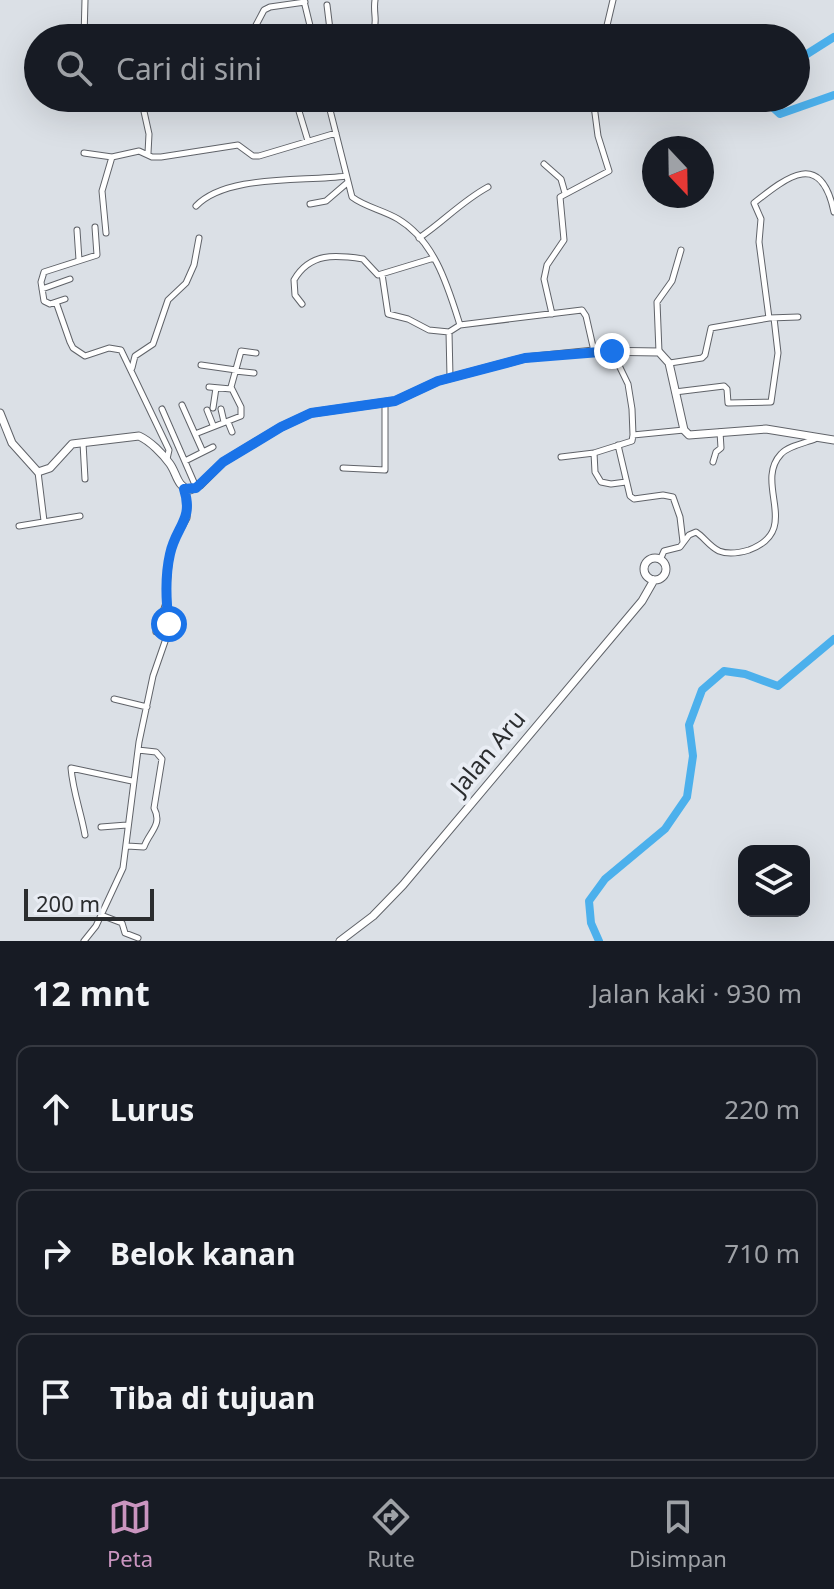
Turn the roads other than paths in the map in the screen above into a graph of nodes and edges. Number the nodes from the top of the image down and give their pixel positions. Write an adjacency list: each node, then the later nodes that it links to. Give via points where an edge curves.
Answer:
1 (85, 0): 6 (street)
2 (375, 0): 10 (street)
3 (613, 0): 11 (street)
4 (304, 1): 7 (street, via 270,7); 8 (street)
5 (327, 5): 9 (street)
6 (84, 24)
7 (257, 24)
8 (310, 24)
9 (329, 24)
10 (375, 24)
11 (607, 24)
12 (144, 112): 19 (street)
13 (299, 112): 17 (street)
14 (331, 112): 16 (street)
15 (595, 112): 24 (street, via 609,171)
16 (336, 133): 17 (street); 22 (street)
17 (308, 141): 19 (street, via 259,156 238,145 161,157)
18 (84, 153): 20 (street)
19 (148, 153): 20 (street)
20 (112, 157): 30 (street, via 102,191)
21 (544, 164): 24 (street, via 561,179)
22 (346, 179): 25 (street, via 326,201); 26 (street, via 251,184 213,193); 32 (street, via 353,199 396,217)
23 (488, 187): 32 (street, via 469,196)
24 (565, 193): 42 (street, via 559,199 564,242 544,274)
25 (310, 204)
26 (196, 206)
27 (834, 212): 44 (street, via 824,184 809,173 780,182 754,203 761,219 759,242)
28 (95, 227): 35 (street, via 97,255)
29 (77, 230): 35 (street)
30 (106, 233)
31 (199, 238): 53 (street, via 186,283 168,300 153,344 135,356)
32 (419, 238): 34 (street)
33 (681, 250): 49 (street, via 672,281 657,302)
34 (434, 258): 36 (street); 45 (street)
35 (79, 260): 38 (street, via 45,270)
36 (382, 274): 41 (street, via 363,259 319,257 294,280); 46 (street, via 388,314)
37 (70, 279): 38 (street)
38 (42, 289): 40 (street, via 47,304)
39 (65, 299): 40 (street)
40 (56, 302): 53 (street, via 73,348 85,356 117,348)
41 (302, 304)
42 (552, 314): 45 (street); 47 (street, via 582,310)
43 (798, 317): 44 (street)
44 (771, 318): 51 (street, via 711,328 702,358); 58 (street, via 778,353 771,402 728,403 724,386)
45 (460, 325): 46 (street)
46 (449, 332): 56 (street)
47 (594, 351): 48 (street); 56 (street, via 525,358)
48 (612, 351): 49 (street); 70 (street, via 628,384)
49 (659, 352): 51 (street)
50 (256, 353): 54 (street, via 241,351)
51 (669, 363): 58 (street)
52 (201, 365): 54 (street)
53 (132, 369): 79 (street, via 169,450)
54 (236, 370): 55 (street); 57 (street)
55 (254, 373)
56 (450, 377): 59 (street)
57 (231, 389): 64 (street, via 243,412); 65 (street, via 213,387)
58 (675, 392): 66 (street)
59 (385, 403): 82 (street, via 385,470); 86 (street, via 301,417 223,462)
60 (182, 405): 69 (street)
61 (162, 409): 80 (street)
62 (221, 409): 64 (street)
63 (0, 413): 83 (street, via 12,443)
64 (226, 422): 65 (street); 67 (street)
65 (213, 425): 69 (street)
66 (684, 430): 68 (street, via 691,436); 70 (street)
67 (232, 432)
68 (720, 432): 71 (street, via 766,429); 81 (street, via 721,448)
69 (195, 434): 76 (street)
70 (633, 435): 74 (street, via 633,441)
71 (816, 438): 72 (street); 91 (street, via 782,452 773,467 776,520 762,543 727,553 696,532)
72 (834, 440)
73 (83, 443): 79 (street, via 139,436); 83 (street, via 68,446 50,468); 84 (street)
74 (618, 445): 77 (street); 85 (street)
75 (213, 447): 76 (street)
76 (203, 452): 80 (street)
77 (594, 453): 78 (street); 85 (street, via 601,482)
78 (561, 457)
79 (167, 459): 87 (street)
80 (185, 461): 86 (street)
81 (713, 462)
82 (343, 468)
83 (38, 472): 89 (street)
84 (85, 479)
85 (626, 482): 91 (street, via 634,499 673,497)
86 (196, 488): 87 (street)
87 (184, 489): 94 (street, via 188,511 170,554)
88 (80, 516): 89 (street)
89 (44, 521): 90 (street)
90 (19, 526)
91 (683, 543): 92 (street, via 664,551)
92 (660, 560): 93 (street, via 666,571); 93 (street, via 645,566 647,577)
93 (654, 580): 107 (street, Jalan Aru, via 642,601 403,885)
94 (166, 602): 95 (street); 97 (street, via 169,630)
95 (156, 632)
96 (114, 699): 97 (street)
97 (147, 707): 98 (street)
98 (138, 750): 99 (street); 103 (street, via 156,752 162,759 154,808 158,816 144,847)
99 (132, 781): 100 (street); 102 (street, via 71,768)
100 (127, 825): 101 (street); 103 (street)
101 (101, 827)
102 (85, 835)
103 (127, 846): 104 (street, via 123,868)
104 (101, 915): 105 (street, via 122,923 125,933); 106 (street)
105 (138, 938)
106 (84, 941)
107 (340, 941)

